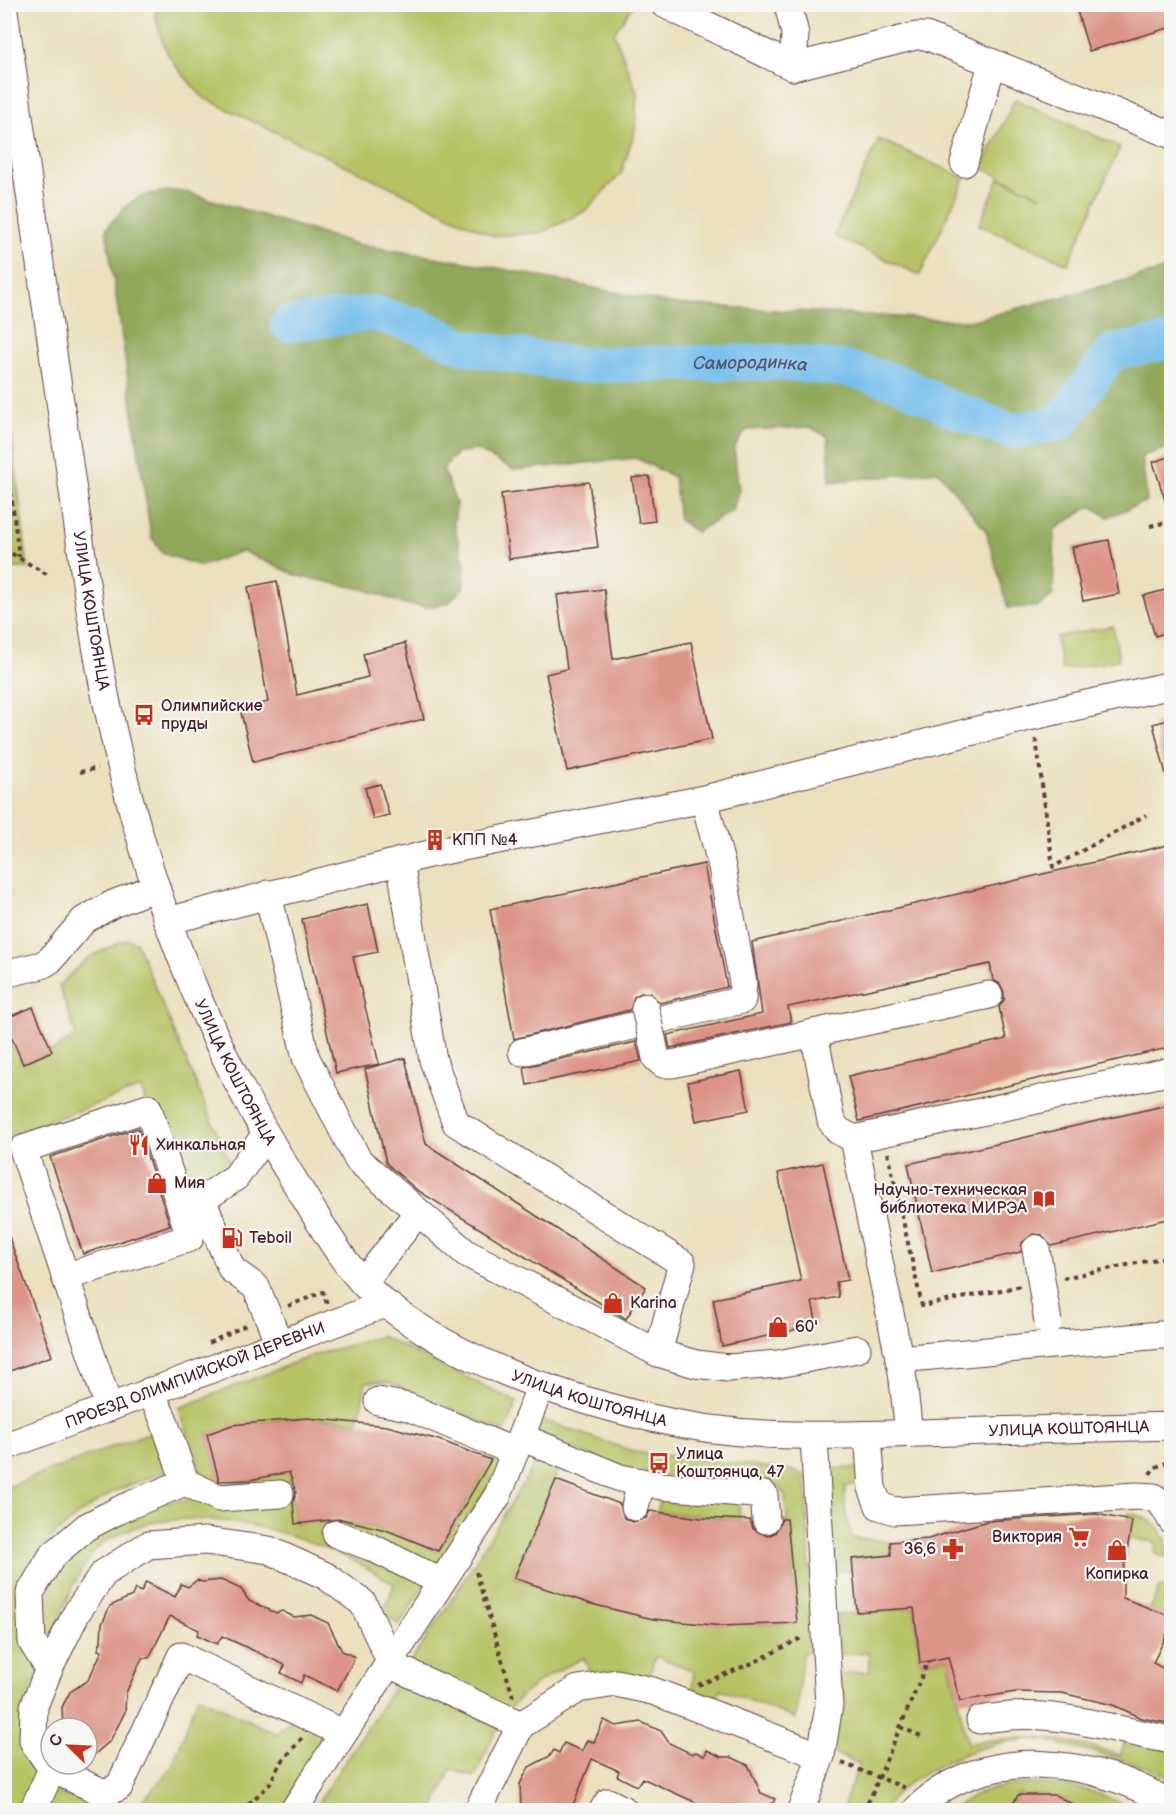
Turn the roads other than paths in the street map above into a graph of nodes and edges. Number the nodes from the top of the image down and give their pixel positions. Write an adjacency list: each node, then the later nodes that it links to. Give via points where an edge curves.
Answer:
1 (664, 4): 5 (street)
2 (788, 4): 5 (street, via 795,34)
3 (4, 11): 11 (street, УЛИЦА КОШТОЯНЦА, via 104,692)
4 (992, 64): 5 (street, via 926,36 916,36); 6 (street); 7 (street)
5 (794, 67)
6 (1168, 126)
7 (964, 163)
8 (1172, 685): 9 (street)
9 (704, 799): 10 (street); 18 (street, via 726,891 743,983 742,1000)
10 (400, 861): 12 (street); 32 (street, via 433,1060 456,1123 682,1263)
11 (156, 887): 13 (street, УЛИЦА КОШТОЯНЦА); 14 (street, via 84,920 42,965)
12 (268, 894): 13 (street); 23 (street, via 306,1058 358,1160)
13 (167, 921): 20 (street, УЛИЦА КОШТОЯНЦА, via 183,964)
14 (6, 971)
15 (989, 994): 17 (street)
16 (645, 1008): 17 (street, bridge, via 656,1058 663,1064)
17 (814, 1033): 21 (street, via 831,1121)
18 (522, 1052)
19 (1172, 1071): 21 (street)
20 (265, 1135): 22 (street, via 236,1177); 26 (street, УЛИЦА КОШТОЯНЦА, via 347,1267)
21 (854, 1139): 33 (street)
22 (192, 1204): 25 (street, via 190,1238); 25 (street, via 148,1108 23,1149); 30 (street, via 232,1270 256,1287)
23 (418, 1212): 26 (street); 32 (street, via 466,1253)
24 (1036, 1249): 28 (street, bridge)
25 (65, 1277): 37 (street)
26 (363, 1283): 27 (street, УЛИЦА КОШТОЯНЦА)
27 (385, 1304): 30 (street, ПРОЕЗД ОЛИМПИЙСКОЙ ДЕРЕВНИ); 34 (street, УЛИЦА КОШТОЯНЦА, via 436,1337)
28 (1050, 1333): 29 (street); 33 (street)
29 (1172, 1334)
30 (279, 1342): 35 (street, ПРОЕЗД ОЛИМПИЙСКОЙ ДЕРЕВНИ)
31 (857, 1349): 32 (street, via 778,1364 728,1368)
32 (658, 1353)
33 (900, 1359): 39 (street)
34 (541, 1385): 41 (street, УЛИЦА КОШТОЯНЦА, via 653,1419 710,1429); 42 (street)
35 (150, 1391): 37 (street, ПРОЕЗД ОЛИМПИЙСКОЙ ДЕРЕВНИ); 44 (street)
36 (378, 1401): 42 (street, via 408,1407)
37 (109, 1408): 43 (street, ПРОЕЗД ОЛИМПИЙСКОЙ ДЕРЕВНИ)
38 (1172, 1426): 39 (street, УЛИЦА КОШТОЯНЦА)
39 (909, 1433): 40 (street, УЛИЦА КОШТОЯНЦА)
40 (868, 1436): 41 (street, УЛИЦА КОШТОЯНЦА); 47 (street, via 879,1506 895,1510 1137,1496 1154,1497)
41 (814, 1437): 57 (street, via 829,1705)
42 (518, 1444): 46 (street, via 610,1474 638,1495 764,1495); 49 (street, via 498,1495)
43 (4, 1447)
44 (185, 1482): 45 (street, via 219,1498); 51 (street, via 86,1527 52,1556 30,1593 32,1642)
45 (280, 1494)
46 (766, 1520)
47 (1172, 1521)
48 (336, 1534): 49 (street)
49 (441, 1582): 50 (street)
50 (389, 1659): 51 (street, via 363,1602 326,1576 269,1550 204,1541 148,1545 104,1573 77,1612); 53 (street, via 400,1669); 54 (street)
51 (49, 1669): 56 (street, via 34,1706 33,1741)
52 (980, 1720): 55 (street, via 1013,1713 1044,1714)
53 (521, 1725): 57 (street, via 578,1689 616,1683 653,1690); 64 (street)
54 (332, 1727): 59 (street, via 181,1656 119,1787 104,1793); 63 (street)
55 (1172, 1740)
56 (39, 1750)
57 (821, 1756): 67 (street)
58 (49, 1776): 62 (street)
59 (67, 1776)
60 (922, 1805): 61 (street, via 988,1769 1049,1763 1118,1779)
61 (1172, 1805)
62 (33, 1810)
63 (294, 1810)
64 (478, 1810)
65 (603, 1810): 66 (street, via 608,1802)
66 (624, 1810)
67 (801, 1810)

